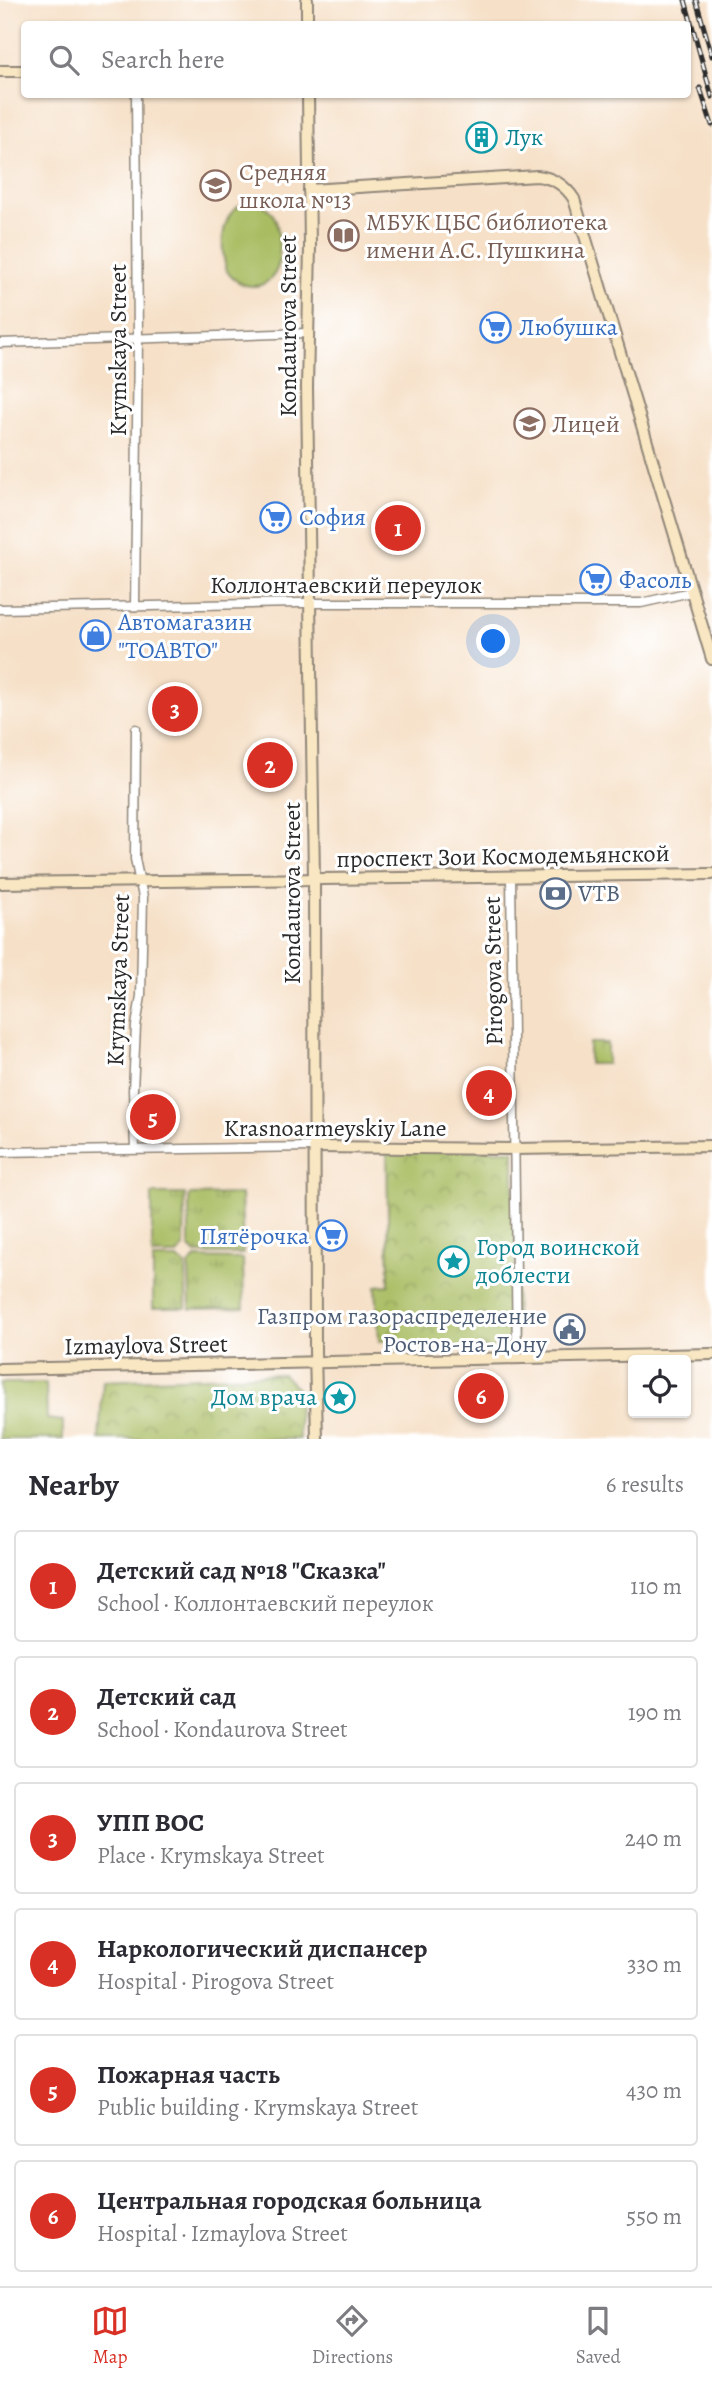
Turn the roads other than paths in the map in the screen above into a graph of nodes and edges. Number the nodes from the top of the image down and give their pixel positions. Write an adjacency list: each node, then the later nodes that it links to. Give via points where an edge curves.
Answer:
1 (307, 0): 2 (street)
2 (307, 21)
3 (0, 71): 4 (street)
4 (21, 71)
5 (136, 98): 9 (street, Krymskaya Street)
6 (308, 98): 7 (street, Kondaurova Street)
7 (309, 190): 8 (street, Kondaurova Street); 11 (street, via 537,176 568,190)
8 (308, 333): 9 (street); 12 (street, Kondaurova Street)
9 (138, 337): 10 (street); 13 (street, Krymskaya Street)
10 (0, 343)
11 (691, 592): 12 (street, Коллонтаевский переулок, via 642,603); 15 (street)
12 (310, 604): 13 (street, Коллонтаевский переулок); 19 (street, Kondaurova Street)
13 (135, 606): 14 (street, Коллонтаевский переулок)
14 (0, 609)
15 (712, 659)
16 (136, 729): 20 (street, Krymskaya Street, via 135,859)
17 (712, 874): 18 (street, проспект Зои Космодемьянской)
18 (511, 877): 19 (street, проспект Зои Космодемьянской); 25 (street, Pirogova Street)
19 (314, 879): 20 (street, проспект Зои Космодемьянской); 23 (street, Kondaurova Street)
20 (141, 881): 21 (street, проспект Зои Космодемьянской); 24 (street, Krymskaya Street)
21 (0, 883)
22 (712, 1146): 25 (street, Krasnoarmeyskiy Lane)
23 (314, 1147): 24 (street, Krasnoarmeyskiy Lane); 25 (street, Krasnoarmeyskiy Lane); 29 (street, Kondaurova Street)
24 (135, 1149): 26 (street, Krasnoarmeyskiy Lane)
25 (514, 1149): 28 (street, Pirogova Street)
26 (0, 1152)
27 (712, 1354): 28 (street, Izmaylova Street)
28 (517, 1358): 29 (street, Izmaylova Street)
29 (315, 1362): 30 (street, Izmaylova Street); 31 (street, Kondaurova Street)
30 (0, 1369)
31 (317, 1439)

